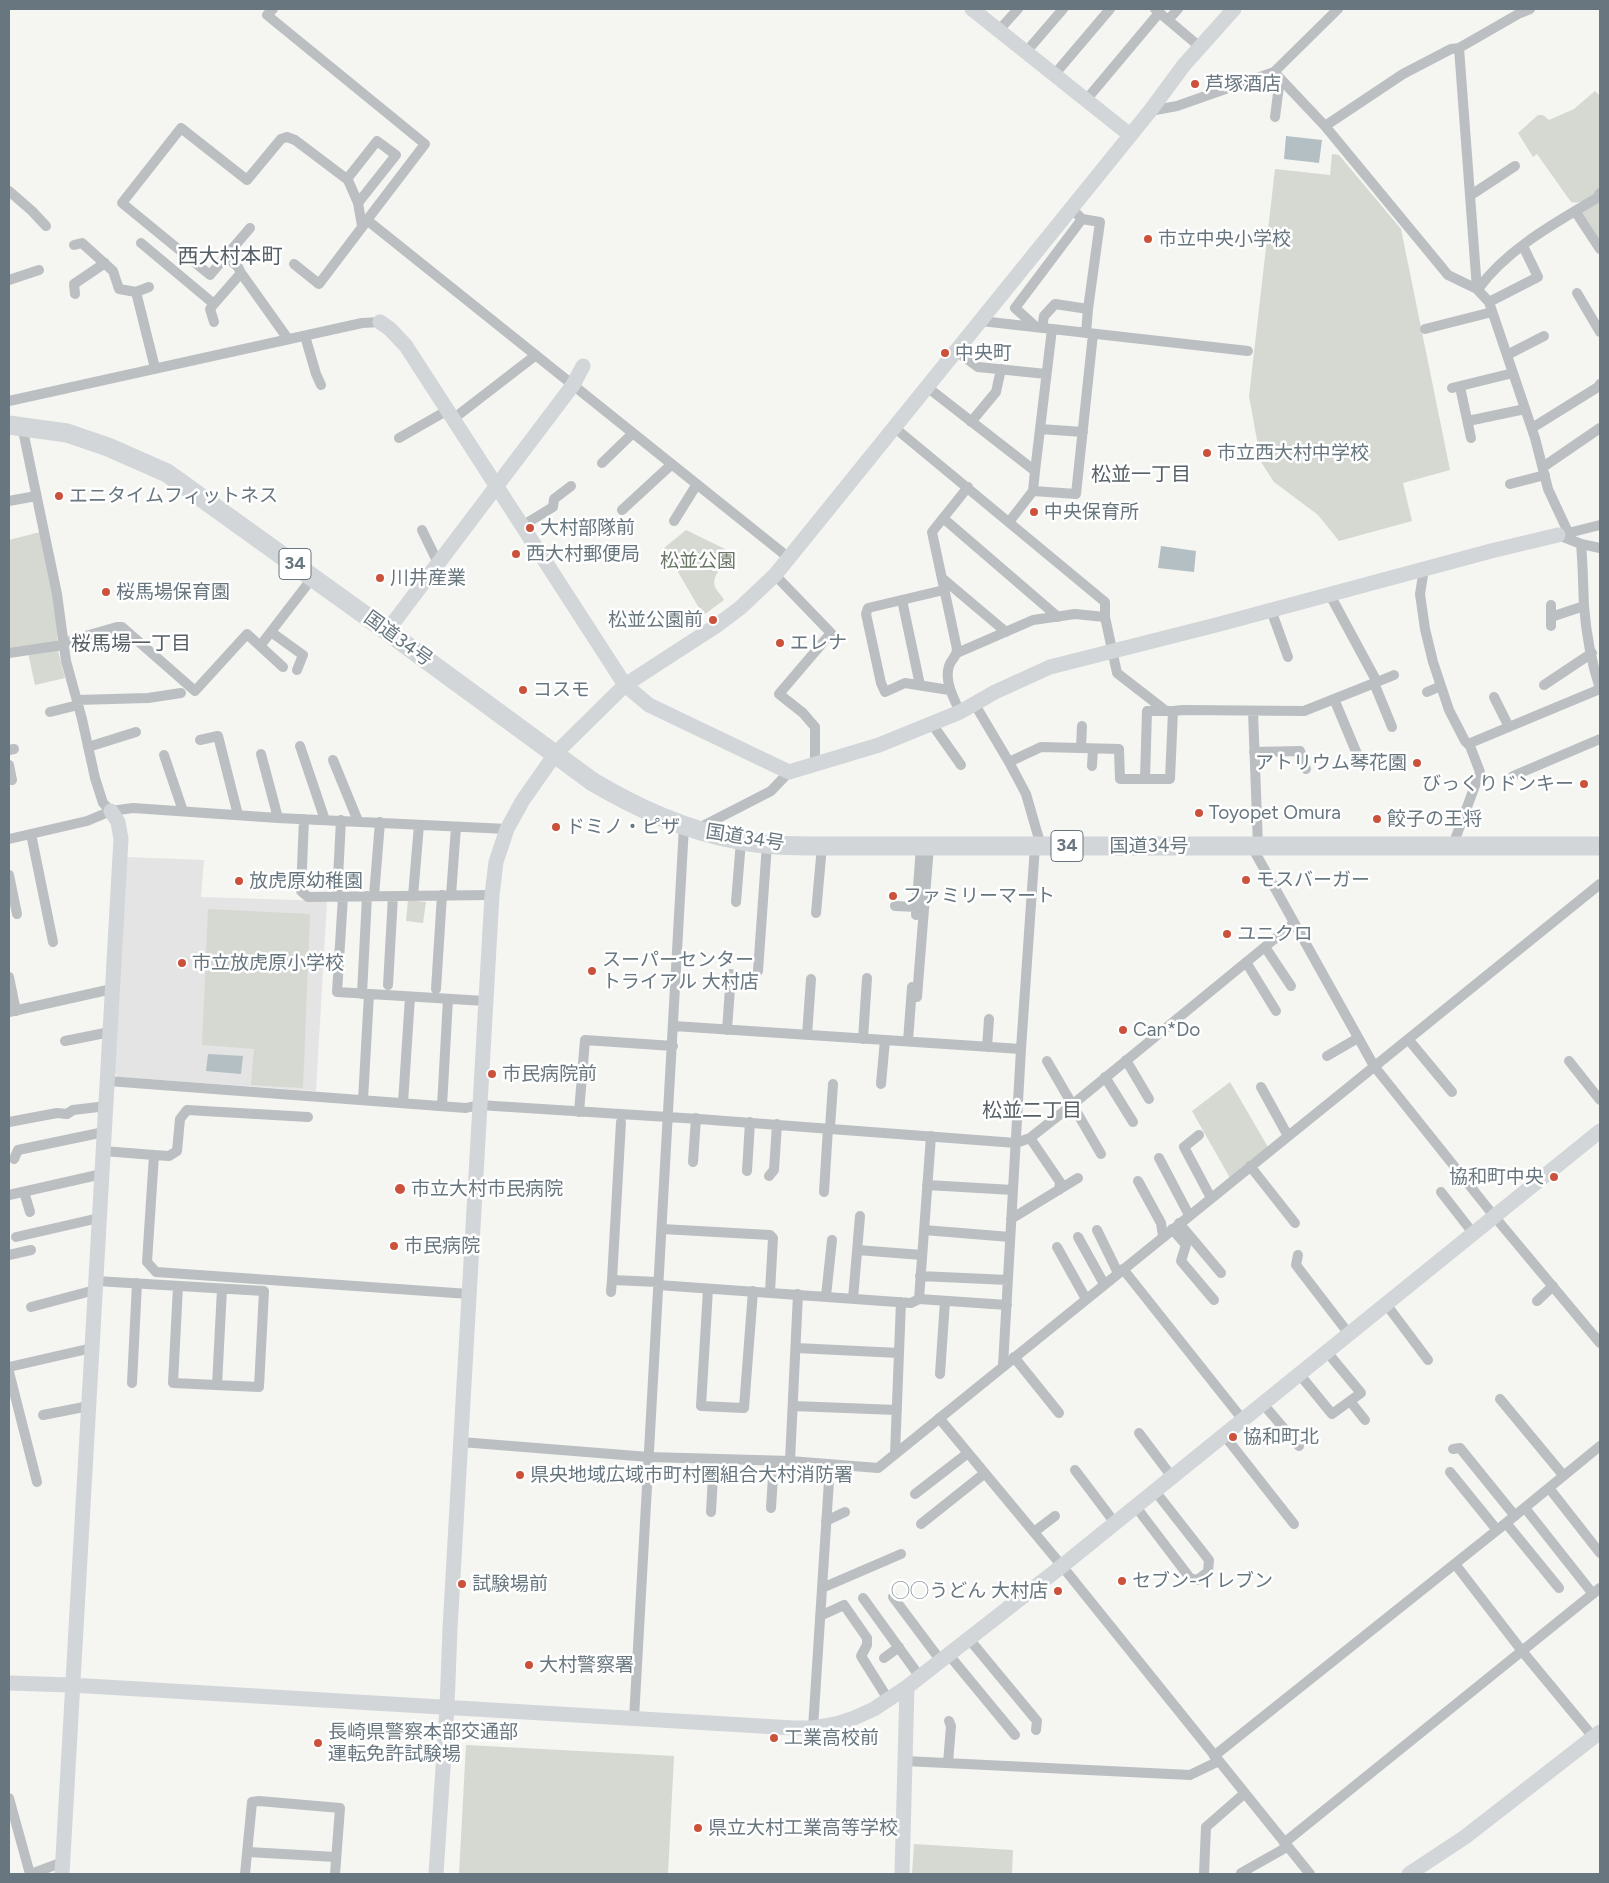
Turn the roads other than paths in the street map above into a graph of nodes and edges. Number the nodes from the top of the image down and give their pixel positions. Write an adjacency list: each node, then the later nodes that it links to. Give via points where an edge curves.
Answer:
1 (273, 9): 32 (street, via 267,15 425,144)
2 (973, 9): 12 (street)
3 (1018, 9): 12 (street)
4 (1063, 9): 15 (street)
5 (1110, 9): 16 (street)
6 (1178, 9): 11 (street)
7 (1234, 9): 13 (street)
8 (1338, 9): 17 (street)
9 (1530, 9): 14 (street)
10 (1157, 11): 11 (street); 18 (street)
11 (1168, 20): 13 (street)
12 (1000, 30): 15 (street)
13 (1200, 47): 19 (street)
14 (1459, 48): 21 (street, via 1403,74); 27 (street)
15 (1026, 52): 16 (street)
16 (1054, 75): 18 (street)
17 (1277, 75): 19 (street, via 1178,106); 20 (street); 21 (street)
18 (1086, 100): 22 (street)
19 (1150, 111): 22 (street)
20 (1275, 117)
21 (1325, 126): 46 (street, via 1448,275)
22 (1130, 135): 29 (street)
23 (1515, 166): 27 (street)
24 (347, 179): 28 (street); 28 (street, via 377,140 396,155); 39 (street, via 295,140 287,138 281,139 247,180 181,128 122,203 210,275)
25 (9, 191): 33 (street)
26 (1600, 193): 30 (street)
27 (1471, 196): 46 (street)
28 (358, 203): 32 (street)
29 (1071, 208): 31 (street); 54 (street)
30 (1575, 211): 37 (street); 38 (street)
31 (1082, 220): 53 (street, via 1100,222); 57 (street, via 1015,308)
32 (365, 223): 41 (street, via 319,284); 66 (street)
33 (46, 226)
34 (250, 228): 39 (street)
35 (141, 243): 51 (street)
36 (74, 244): 40 (street, via 82,244)
37 (1523, 246): 46 (street, via 1490,272); 52 (street, via 1540,281)
38 (1600, 249)
39 (226, 256): 43 (street)
40 (105, 263): 47 (street, via 114,271 119,289); 49 (street, via 74,284)
41 (294, 264)
42 (39, 270): 44 (street)
43 (241, 273): 51 (street); 63 (street)
44 (9, 280)
45 (149, 287): 47 (street)
46 (1477, 289): 52 (street)
47 (136, 292): 69 (street, via 149,323)
48 (1577, 293): 59 (street)
49 (76, 294)
50 (198, 300): 51 (street)
51 (212, 306): 55 (street)
52 (1491, 307): 58 (street); 67 (street)
53 (1088, 309): 57 (street, via 1055,304 1044,316); 60 (street)
54 (981, 321): 57 (street); 64 (street)
55 (214, 322)
56 (380, 322): 61 (street); 79 (street, via 406,346)
57 (1043, 328): 60 (street); 72 (street)
58 (1425, 329)
59 (1600, 332)
60 (1089, 333): 65 (street); 87 (street)
61 (305, 336): 63 (street); 74 (street)
62 (1544, 336): 67 (street)
63 (288, 340): 69 (street)
64 (956, 351): 70 (street, via 978,367); 76 (street)
65 (1248, 351)
66 (536, 355): 75 (street); 79 (street)
67 (1507, 355): 71 (street)
68 (583, 366): 75 (street)
69 (155, 368): 77 (street)
70 (1001, 370): 72 (street); 81 (street, via 996,392)
71 (1513, 373): 78 (street); 80 (street, via 1456,387)
72 (1046, 374): 86 (street)
73 (1600, 384): 84 (street)
74 (321, 385)
75 (573, 385): 88 (street); 97 (street)
76 (927, 387): 81 (street); 83 (street)
77 (9, 401)
78 (1525, 409): 80 (street); 84 (street)
79 (450, 415): 89 (street); 97 (street)
80 (1468, 421): 90 (street)
81 (972, 422): 93 (street)
82 (16, 426): 101 (street); 117 (highway, 国道34号 / 34, via 67,433 167,473)
83 (895, 428): 99 (street); 113 (street)
84 (1532, 428): 94 (street)
85 (1600, 428): 94 (street, via 1584,433)
86 (1040, 429): 87 (street); 93 (street)
87 (1083, 432): 100 (street, via 1076,494)
88 (633, 433): 91 (street); 92 (street)
89 (399, 438)
90 (1471, 438)
91 (602, 463)
92 (672, 464): 95 (street); 103 (street)
93 (1035, 471): 100 (street)
94 (1544, 471): 96 (street); 110 (street)
95 (697, 484): 105 (street); 113 (street)
96 (1510, 484)
97 (496, 485): 108 (street); 114 (street)
98 (571, 486): 108 (street, via 554,499 553,507)
99 (968, 487): 104 (street); 106 (street)
100 (1033, 491): 106 (street)
101 (36, 496): 102 (street); 130 (street, via 57,594)
102 (9, 501)
103 (622, 510)
104 (943, 518): 118 (street, via 932,532); 125 (street)
105 (674, 521)
106 (1009, 522): 126 (street, via 1104,602)
107 (1600, 525): 110 (street)
108 (522, 526): 141 (street)
109 (422, 530): 114 (street)
110 (1564, 535): 111 (street); 115 (street)
111 (1581, 544): 112 (street); 123 (street)
112 (1600, 548)
113 (789, 558): 116 (street)
114 (438, 563): 127 (street)
115 (1424, 569): 120 (street); 144 (street, via 1420,594 1425,628)
116 (775, 575): 141 (street, via 716,626); 180 (street, via 831,633 779,694 815,727)
117 (313, 577): 127 (highway, 国道34号 / 34); 128 (street)
118 (942, 578): 119 (street); 129 (street)
119 (944, 590): 121 (street); 134 (street)
120 (1330, 595): 124 (street); 140 (street)
121 (902, 600): 142 (street); 142 (street, via 868,608 866,614 880,683 885,692 905,683)
122 (1551, 605): 123 (street, via 1551,621)
123 (1584, 606): 135 (street)
124 (1271, 610): 132 (street); 136 (street)
125 (1058, 616): 126 (street); 129 (street, via 1033,620)
126 (1105, 617): 132 (street)
127 (387, 631): 173 (highway, 国道34号 / 34)
128 (271, 632): 131 (street); 138 (street, via 303,655)
129 (1006, 632): 134 (street)
130 (63, 645): 131 (street, via 122,627 194,691 247,634); 133 (street); 151 (street)
131 (260, 646): 137 (street)
132 (1111, 652): 152 (street, via 1050,667); 153 (street, via 1116,674)
133 (9, 653)
134 (957, 653): 146 (street, via 948,667)
135 (1592, 653): 143 (street); 145 (street)
136 (1288, 657)
137 (283, 667)
138 (296, 670)
139 (1394, 675): 140 (street)
140 (1376, 682): 150 (street); 159 (street)
141 (624, 684): 173 (street); 183 (street, via 649,705)
142 (920, 685): 146 (street)
143 (1544, 685)
144 (1441, 686): 147 (street); 165 (street, via 1449,710)
145 (1600, 689): 160 (street)
146 (949, 690): 156 (street)
147 (1427, 692)
148 (181, 693): 151 (street)
149 (1494, 697): 160 (street)
150 (1334, 699): 154 (street, via 1304,711); 177 (street)
151 (78, 703): 155 (street); 167 (street)
152 (974, 703): 156 (street); 176 (street)
153 (1170, 711): 154 (street); 185 (street, via 1147,711); 185 (street, via 1170,779)
154 (1253, 711): 171 (street)
155 (50, 712)
156 (960, 712): 157 (street)
157 (932, 724): 179 (street); 180 (street)
158 (1082, 726): 168 (street)
159 (1392, 727)
160 (1509, 727): 165 (street)
161 (136, 732): 167 (street)
162 (1600, 739): 184 (street)
163 (200, 740): 189 (street, via 218,736)
164 (1301, 740): 170 (street)
165 (1468, 744): 204 (street, via 1480,772)
166 (300, 746): 192 (street)
167 (88, 747): 187 (street, via 103,803)
168 (1081, 748): 169 (street); 176 (street, via 1041,748)
169 (1093, 749): 181 (street); 185 (street, via 1119,749 1120,779)
170 (1300, 751): 171 (street); 182 (street)
171 (1254, 752): 209 (street)
172 (261, 754): 190 (street)
173 (556, 754): 198 (highway, 国道34号 / 34, via 625,801); 199 (street)
174 (164, 755): 188 (street)
175 (333, 760): 194 (street)
176 (1009, 762): 207 (street, via 1026,794)
177 (1360, 762)
178 (9, 765): 186 (street)
179 (962, 765)
180 (816, 766): 183 (street)
181 (1092, 766)
182 (1306, 769)
183 (788, 772): 198 (street, via 771,791)
184 (1513, 776)
185 (1146, 779)
186 (12, 780)
187 (111, 811): 188 (street, via 133,808); 200 (street, via 87,821); 235 (street, via 118,822 121,839)
188 (183, 811): 189 (street)
189 (238, 815): 190 (street)
190 (278, 818): 191 (street)
191 (304, 819): 192 (street); 217 (street, via 301,891 308,898)
192 (325, 820): 193 (street)
193 (341, 820): 194 (street); 217 (street)
194 (358, 821): 195 (street)
195 (380, 822): 196 (street); 214 (street)
196 (419, 825): 197 (street); 216 (street)
197 (456, 827): 199 (street); 212 (street)
198 (691, 828): 202 (highway, 国道34号 / 34); 244 (street)
199 (507, 829): 213 (street, via 496,862)
200 (31, 834): 201 (street); 223 (street)
201 (9, 839)
202 (741, 841): 203 (highway, 国道34号 / 34); 218 (street)
203 (767, 844): 205 (highway, 国道34号 / 34); 227 (street)
204 (1453, 845): 208 (highway, 国道34号 / 34); 209 (highway, 国道34号 / 34)
205 (822, 846): 206 (highway, 国道34号 / 34); 220 (street)
206 (925, 846): 207 (highway, 国道34号 / 34); 219 (street, via 916,911); 238 (street)
207 (1038, 846): 209 (highway, 国道34号 / 34); 256 (street)
208 (1600, 846)
209 (1255, 847): 222 (street)
210 (9, 875): 221 (street)
211 (1600, 884): 250 (street)
212 (446, 895): 213 (street); 216 (street); 234 (street)
213 (492, 895): 240 (street)
214 (371, 896): 215 (street); 217 (street); 236 (street)
215 (393, 896): 216 (street); 232 (street)
216 (413, 896)
217 (340, 897): 236 (street, via 337,992)
218 (736, 902)
219 (894, 906)
220 (816, 913)
221 (17, 914)
222 (1294, 922): 224 (street); 248 (street)
223 (53, 942)
224 (1265, 947): 225 (street); 233 (street)
225 (1246, 962): 242 (street); 258 (street)
226 (913, 970): 253 (street)
227 (758, 971)
228 (730, 974): 245 (street)
229 (9, 978): 241 (street)
230 (867, 978): 249 (street)
231 (811, 979): 247 (street)
232 (388, 985)
233 (1291, 986)
234 (436, 988)
235 (112, 989): 241 (street); 246 (street)
236 (366, 994): 237 (street); 269 (street)
237 (410, 997): 239 (street); 271 (street)
238 (916, 997)
239 (448, 999): 240 (street); 275 (street)
240 (485, 1001): 272 (street)
241 (12, 1011)
242 (1276, 1012)
243 (989, 1019): 255 (street)
244 (674, 1026): 245 (street); 254 (street)
245 (727, 1030): 247 (street)
246 (110, 1032): 252 (street); 263 (street)
247 (807, 1035): 249 (street)
248 (1358, 1038): 257 (street); 261 (street)
249 (862, 1039): 251 (street)
250 (1408, 1039): 261 (street); 267 (street)
251 (885, 1040): 253 (street); 265 (street)
252 (65, 1041)
253 (908, 1041): 255 (street)
254 (673, 1046): 276 (street, via 584,1040); 278 (street)
255 (986, 1046): 256 (street)
256 (1021, 1049): 292 (street)
257 (1328, 1056)
258 (1126, 1060): 262 (street); 268 (street)
259 (1047, 1061): 273 (street)
260 (1569, 1061): 270 (street)
261 (1374, 1066): 290 (street); 316 (street)
262 (1105, 1077): 273 (street); 283 (street)
263 (108, 1081): 269 (street); 274 (street)
264 (833, 1084): 285 (street)
265 (881, 1084)
266 (1261, 1087): 290 (street)
267 (1452, 1092)
268 (1149, 1099)
269 (363, 1100): 271 (street)
270 (1600, 1100)
271 (403, 1103): 275 (street)
272 (479, 1105): 275 (street, via 466,1108); 276 (street); 351 (street)
273 (1072, 1105): 291 (street); 294 (street)
274 (107, 1106): 280 (street); 287 (street)
275 (442, 1106)
276 (579, 1112): 278 (street)
277 (308, 1117): 295 (street, via 187,1110 180,1119 177,1151 169,1156)
278 (668, 1118): 279 (street); 320 (street)
279 (696, 1118): 282 (street); 298 (street)
280 (9, 1122)
281 (620, 1122): 338 (street)
282 (750, 1122): 284 (street); 300 (street)
283 (1133, 1122)
284 (777, 1124): 285 (street); 302 (street, via 774,1170)
285 (829, 1128): 289 (street); 309 (street)
286 (1600, 1131): 316 (street)
287 (104, 1132): 293 (street); 297 (street, via 18,1150)
288 (1199, 1135): 312 (street, via 1184,1147)
289 (931, 1136): 292 (street); 305 (street)
290 (1288, 1136): 299 (street)
291 (1030, 1138): 292 (street); 307 (street, via 1060,1182)
292 (1016, 1143): 306 (street)
293 (103, 1151): 295 (street); 301 (street)
294 (1101, 1154)
295 (154, 1155): 351 (street, via 147,1262 156,1272)
296 (1159, 1158): 315 (street)
297 (14, 1159)
298 (693, 1162)
299 (1250, 1166): 312 (street); 319 (street)
300 (747, 1170)
301 (102, 1174): 308 (street); 317 (street)
302 (768, 1176)
303 (1078, 1178): 307 (street)
304 (1138, 1181): 323 (street, via 1161,1223)
305 (927, 1186): 306 (street); 321 (street)
306 (1013, 1190): 318 (street)
307 (1059, 1190): 318 (street)
308 (24, 1192): 311 (street); 313 (street)
309 (824, 1192)
310 (1441, 1192): 324 (street)
311 (9, 1195)
312 (1211, 1198): 315 (street)
313 (30, 1212)
314 (860, 1216): 331 (street)
315 (1189, 1216): 323 (street)
316 (1494, 1216): 324 (street); 345 (street)
317 (99, 1218): 325 (street); 343 (street)
318 (1011, 1220): 326 (street)
319 (1295, 1223)
320 (662, 1229): 341 (street); 350 (street, via 770,1235 773,1238)
321 (924, 1230): 326 (street); 333 (street)
322 (1097, 1230): 335 (street)
323 (1171, 1230): 335 (street); 336 (street); 357 (street, via 1186,1245 1181,1261)
324 (1474, 1233): 361 (street)
325 (16, 1237)
326 (1010, 1237): 339 (street)
327 (1078, 1237): 342 (street)
328 (832, 1240): 353 (street)
329 (1057, 1247): 356 (street)
330 (31, 1250): 332 (street)
331 (857, 1250): 333 (street); 354 (street)
332 (9, 1255)
333 (922, 1255): 337 (street)
334 (1298, 1256): 365 (street, via 1296,1264)
335 (1120, 1271): 342 (street); 389 (street)
336 (1221, 1274)
337 (920, 1276): 339 (street); 355 (street)
338 (612, 1280): 341 (street); 348 (street)
339 (1008, 1280): 362 (street)
340 (137, 1283): 343 (street); 344 (street); 378 (street)
341 (658, 1284): 347 (street); 399 (street)
342 (1104, 1284): 356 (street)
343 (96, 1286): 363 (street); 367 (street)
344 (178, 1286): 346 (street); 379 (street, via 172,1383)
345 (1553, 1286): 359 (street); 364 (street)
346 (222, 1289): 379 (street); 379 (street, via 264,1291 259,1388)
347 (708, 1289): 349 (street); 349 (street, via 701,1406 744,1408)
348 (611, 1292)
349 (753, 1292): 350 (street)
350 (770, 1292): 352 (street)
351 (469, 1294): 393 (street)
352 (798, 1294): 353 (street); 368 (street)
353 (826, 1296): 354 (street)
354 (853, 1299): 360 (street)
355 (919, 1299): 358 (street); 360 (street, via 911,1303)
356 (1086, 1299): 371 (street)
357 (1214, 1300)
358 (944, 1301): 362 (street); 376 (street)
359 (1537, 1301)
360 (901, 1302): 370 (street)
361 (1386, 1304): 365 (street); 372 (street)
362 (1007, 1305): 373 (street)
363 (31, 1307)
364 (1597, 1332): 366 (street)
365 (1349, 1334): 369 (street)
366 (1600, 1343)
367 (92, 1348): 374 (street); 383 (street)
368 (796, 1348): 370 (street); 384 (street)
369 (1327, 1352): 377 (street); 381 (street, via 1361,1393)
370 (899, 1353): 385 (street)
371 (1014, 1357): 373 (street); 386 (street)
372 (1428, 1360)
373 (1003, 1366): 388 (street)
374 (9, 1367)
375 (9, 1372): 409 (street, via 16,1418)
376 (940, 1374)
377 (1300, 1375): 381 (street, via 1332,1414); 382 (street)
378 (132, 1383)
379 (217, 1385)
380 (1500, 1399): 407 (street)
381 (1350, 1401): 390 (street)
382 (1263, 1404): 389 (street); 394 (street)
383 (89, 1406): 387 (street); 444 (street)
384 (793, 1406): 385 (street); 402 (street)
385 (897, 1410): 398 (street)
386 (1059, 1413)
387 (43, 1415)
388 (939, 1418): 396 (street); 398 (street)
389 (1243, 1420): 392 (street)
390 (1365, 1420)
391 (1139, 1433): 408 (street)
392 (1224, 1435): 408 (street); 424 (street)
393 (461, 1442): 399 (street); 447 (street)
394 (1299, 1446)
395 (1454, 1449): 419 (street, via 1460,1448)
396 (968, 1452): 406 (street); 412 (street)
397 (1598, 1452): 407 (street)
398 (895, 1454): 403 (street, via 878,1468)
399 (649, 1457): 400 (street); 448 (street)
400 (714, 1459): 401 (street); 416 (street)
401 (774, 1461): 402 (street); 414 (street)
402 (790, 1462): 403 (street)
403 (830, 1465): 420 (street)
404 (1075, 1470): 421 (street)
405 (1450, 1472): 425 (street)
406 (985, 1473): 423 (street); 426 (street)
407 (1563, 1475): 410 (street)
408 (1172, 1477): 411 (street)
409 (37, 1482)
410 (1549, 1488): 415 (street); 427 (street)
411 (1155, 1491): 413 (street); 413 (street, via 1210,1560 1208,1572 1197,1580 1190,1578)
412 (915, 1494)
413 (1136, 1507): 421 (street)
414 (771, 1508)
415 (1525, 1508): 419 (street); 433 (street)
416 (710, 1512)
417 (846, 1512): 420 (street)
418 (1055, 1516): 426 (street)
419 (1515, 1516): 422 (street)
420 (826, 1521): 431 (street)
421 (1115, 1523): 430 (street)
422 (1506, 1523): 425 (street); 432 (street)
423 (921, 1524)
424 (1294, 1524)
425 (1496, 1530): 429 (street)
426 (1034, 1532): 430 (street)
427 (1600, 1553)
428 (901, 1554): 431 (street)
429 (1455, 1564): 439 (street); 454 (street)
430 (1062, 1566): 437 (street); 454 (street)
431 (822, 1588): 436 (street)
432 (1559, 1588)
433 (1596, 1591): 439 (street)
434 (893, 1597): 441 (street)
435 (863, 1598): 438 (street)
436 (820, 1616): 446 (street, via 844,1605 867,1638 861,1656); 450 (street)
437 (969, 1639): 441 (street); 451 (street, via 1037,1721)
438 (899, 1647): 440 (street); 442 (street)
439 (1522, 1651): 453 (street); 459 (street)
440 (884, 1658)
441 (945, 1658): 442 (street); 452 (street)
442 (920, 1677): 445 (street)
443 (9, 1683): 444 (street)
444 (72, 1686): 447 (street); 462 (street)
445 (907, 1687): 446 (street); 455 (street)
446 (888, 1699): 450 (street, via 854,1718)
447 (447, 1707): 448 (street); 467 (street)
448 (634, 1719): 450 (street)
449 (949, 1721): 456 (street)
450 (813, 1728)
451 (1036, 1730)
452 (1015, 1735)
453 (1597, 1735): 471 (street, via 1465,1837)
454 (1217, 1759): 456 (street, via 1190,1775); 457 (street)
455 (905, 1761): 456 (street); 468 (street)
456 (948, 1763)
457 (1245, 1793): 459 (street); 469 (street, via 1206,1827)
458 (9, 1798): 464 (street)
459 (1286, 1845): 463 (street); 470 (street)
460 (248, 1852): 461 (street); 461 (street, via 252,1802 259,1801 340,1808); 465 (street)
461 (336, 1858): 466 (street)
462 (62, 1868): 464 (street)
463 (1248, 1872)
464 (30, 1874)
465 (245, 1874)
466 (335, 1874)
467 (436, 1874)
468 (902, 1874)
469 (1204, 1874)
470 (1310, 1874)
471 (1409, 1874)

